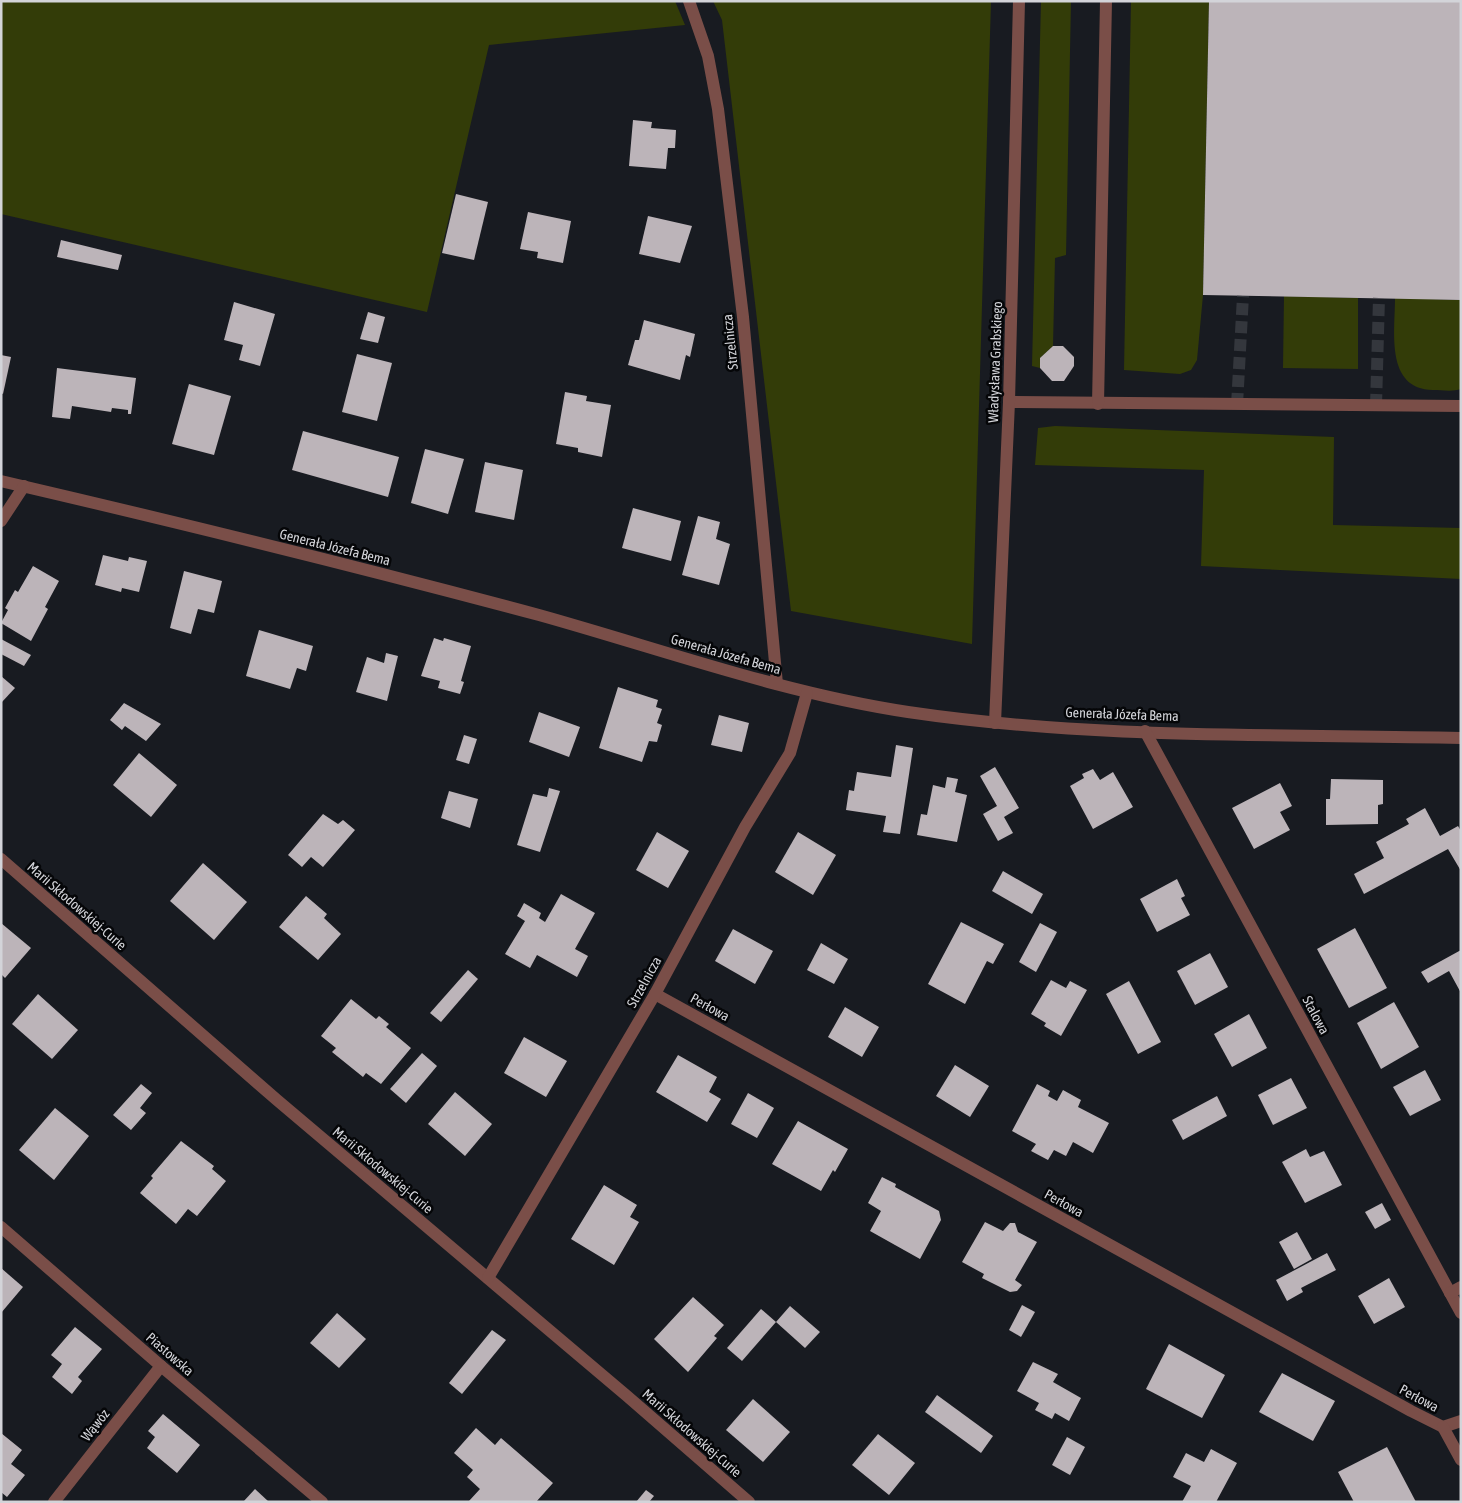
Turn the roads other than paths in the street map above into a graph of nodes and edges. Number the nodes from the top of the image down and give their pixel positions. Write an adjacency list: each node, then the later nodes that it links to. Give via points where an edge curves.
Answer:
1 (689, 1): 10 (street, Strzelnicza, via 708,56 718,109 743,318)
2 (1019, 1): 4 (street, Władysława Grabskiego)
3 (1106, 1): 5 (street)
4 (1009, 402): 5 (street); 12 (street, Władysława Grabskiego)
5 (1098, 404): 6 (street)
6 (1461, 406)
7 (1, 481): 8 (street, Generała Józefa Bema)
8 (24, 486): 9 (street); 10 (street, Generała Józefa Bema, via 541,616)
9 (1, 521)
10 (777, 684): 11 (street, Generała Józefa Bema)
11 (807, 693): 12 (street, Generała Józefa Bema); 16 (street, Strzelnicza, via 790,752 745,827)
12 (995, 723): 13 (street, Generała Józefa Bema)
13 (1145, 731): 14 (street, Generała Józefa Bema); 19 (street, Stalowa)
14 (1461, 738)
15 (1, 859): 18 (street, Marii Skłodowskiej-Curie)
16 (655, 994): 18 (street, Strzelnicza); 23 (street, Perłowa)
17 (1, 1227): 21 (street, Piastowska)
18 (488, 1278): 27 (street, Marii Skłodowskiej-Curie)
19 (1455, 1290): 20 (street, Stalowa)
20 (1461, 1313)
21 (161, 1366): 25 (street, Wąwóz); 26 (street, Piastowska)
22 (1461, 1421): 23 (street, Perłowa)
23 (1442, 1427): 24 (street)
24 (1461, 1460)
25 (54, 1502)
26 (322, 1502)
27 (749, 1502)

